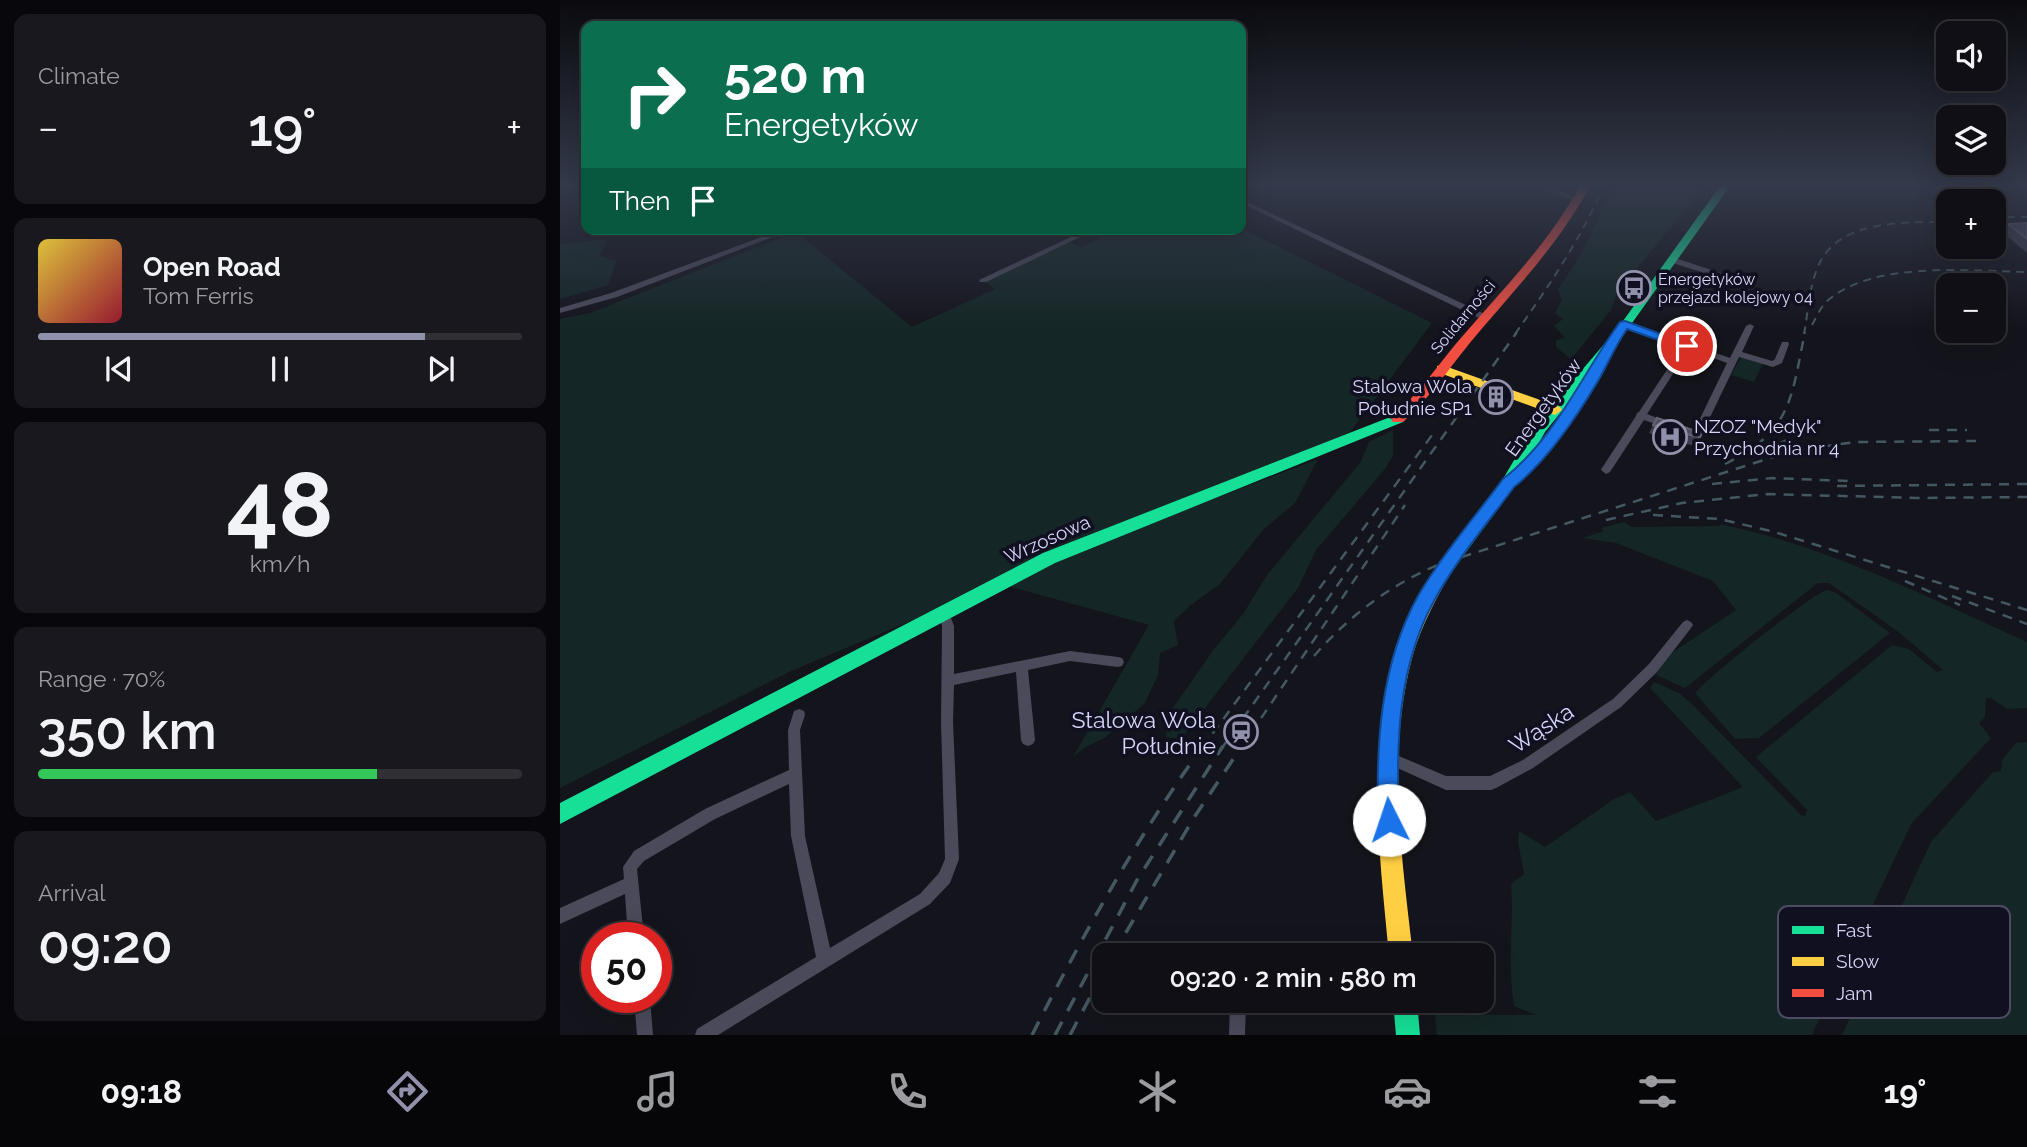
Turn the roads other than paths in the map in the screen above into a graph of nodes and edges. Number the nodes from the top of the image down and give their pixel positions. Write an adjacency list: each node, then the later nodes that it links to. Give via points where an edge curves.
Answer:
1 (1311, 234): 10 (street)
2 (1556, 234): 10 (street, Solidarności)
3 (1690, 234): 6 (street, Energetyków)
4 (774, 235): 9 (street)
5 (1081, 235): 7 (street)
6 (1672, 260): 8 (street); 11 (street, Energetyków)
7 (982, 280)
8 (1750, 284)
9 (560, 311)
10 (1486, 318): 17 (street, Solidarności)
11 (1625, 324): 14 (street); 15 (street, Energetyków)
12 (1750, 326): 16 (street)
13 (1785, 344): 16 (street, via 1779,361 1773,364)
14 (1687, 346): 16 (street); 20 (street)
15 (1605, 351): 18 (street, Energetyków); 19 (street, Energetyków)
16 (1735, 357): 20 (street, via 1696,436)
17 (1442, 369): 19 (street); 24 (street, Wrzosowa, via 1414,407 1387,426 1063,552)
18 (1578, 401): 19 (street); 21 (street, Energetyków)
19 (1555, 410): 21 (street); 23 (street, Energetyków, via 1516,463)
20 (1640, 415): 22 (street)
21 (1552, 436): 23 (street, Energetyków)
22 (1606, 470)
23 (1509, 483): 31 (street, Energetyków, via 1424,602 1392,702)
24 (944, 612): 28 (street); 33 (street, Wrzosowa)
25 (1687, 625): 31 (street, Wąska, via 1617,703 1528,764 1491,783 1446,783)
26 (1118, 662): 27 (street, via 1070,656)
27 (1021, 665): 28 (street); 30 (street)
28 (947, 681): 38 (street, via 950,869 925,899)
29 (799, 715): 32 (street, via 794,730)
30 (1028, 740)
31 (1387, 757): 37 (street, Energetyków)
32 (795, 774): 34 (street, via 710,814 639,856 630,867); 38 (street, via 798,836)
33 (560, 814)
34 (630, 884): 35 (street); 36 (street)
35 (560, 916)
36 (634, 922)
37 (1400, 943)
38 (825, 960): 43 (street)
39 (643, 1013): 42 (street)
40 (1238, 1013): 44 (street)
41 (1406, 1013): 45 (street)
42 (645, 1035)
43 (703, 1035)
44 (1237, 1035)
45 (1408, 1035)

